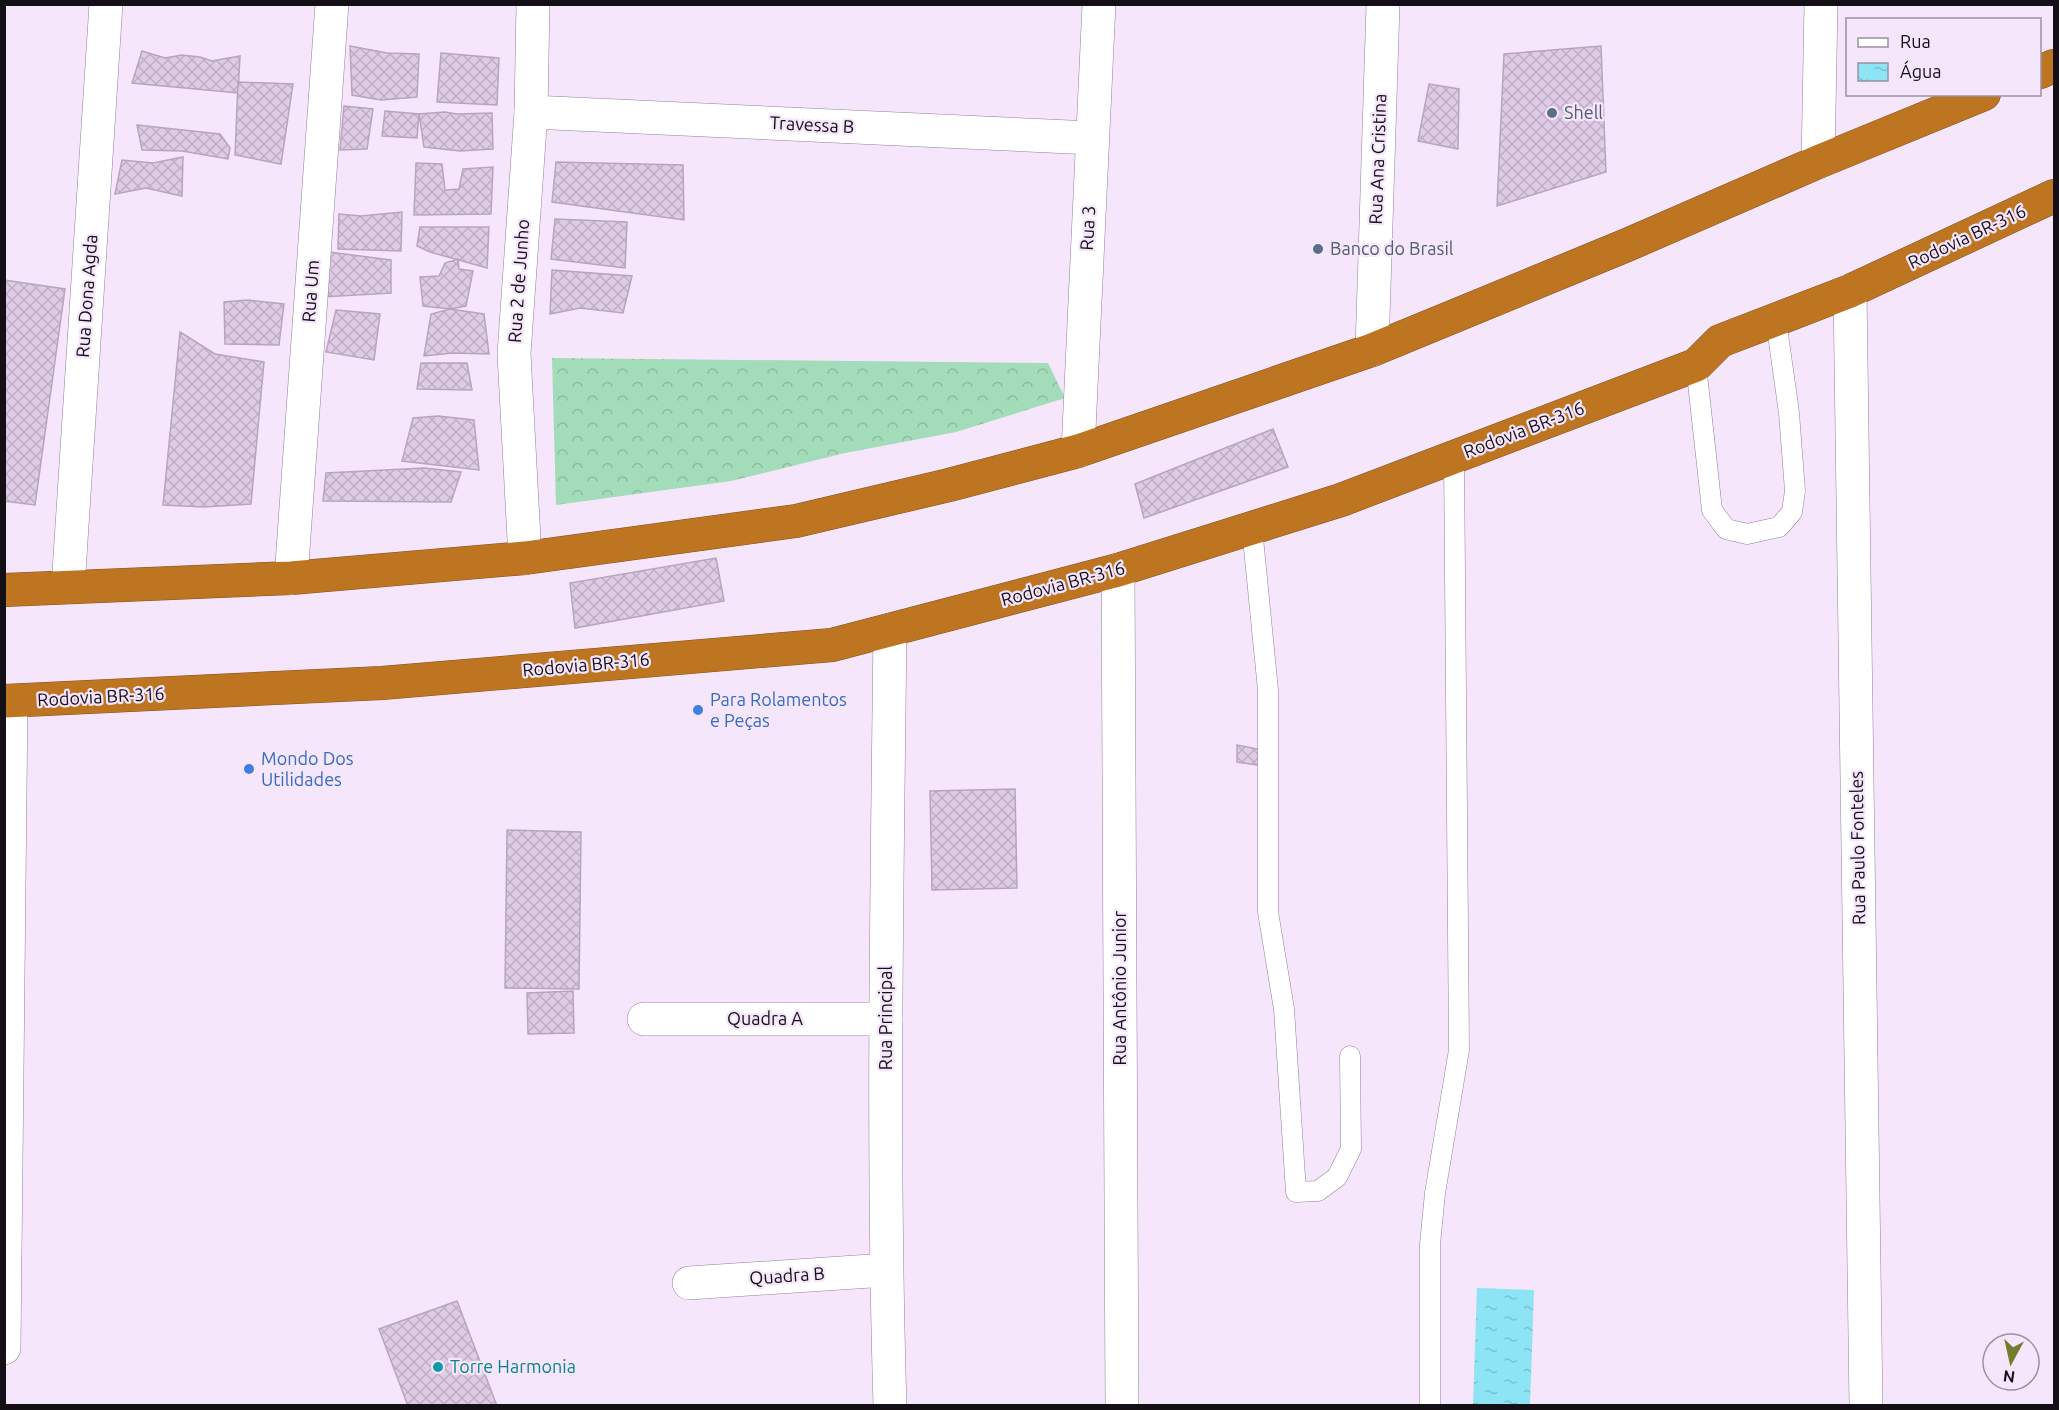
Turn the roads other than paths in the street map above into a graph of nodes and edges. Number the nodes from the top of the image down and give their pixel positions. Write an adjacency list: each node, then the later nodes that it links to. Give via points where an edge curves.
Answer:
1 (106, 4): 24 (street, Rua Dona Agda)
2 (332, 4): 23 (street, Rua Um)
3 (533, 4): 10 (street, Rua 2 de Junho)
4 (1100, 4): 11 (street, Rua 3)
5 (1383, 4): 16 (street, Rua Ana Cristina)
6 (1821, 4): 12 (street)
7 (2055, 66): 8 (highway)
8 (2041, 72)
9 (1979, 96): 12 (highway)
10 (531, 112): 11 (street, Travessa B); 21 (street, Rua 2 de Junho, via 514,354)
11 (1092, 138): 18 (street, Rua 3)
12 (1818, 162): 16 (highway)
13 (2055, 196): 14 (highway, Rodovia BR-316)
14 (1850, 291): 15 (highway, Rodovia BR-316); 37 (street, Rua Paulo Fonteles)
15 (1776, 320): 17 (highway, Rodovia BR-316, via 1720,341); 17 (lane, via 1796,491 1792,512 1779,527 1747,534 1726,529 1712,510)
16 (1372, 350): 18 (highway)
17 (1696, 365): 19 (highway, Rodovia BR-316)
18 (1078, 451): 21 (highway, via 796,521)
19 (1454, 457): 20 (highway, Rodovia BR-316, via 1341,500); 36 (lane, via 1460,1050 1432,1224)
20 (1252, 528): 22 (highway, Rodovia BR-316); 30 (lane, via 1268,690 1268,912 1284,1009 1296,1192 1318,1191 1337,1177 1350,1149)
21 (525, 558): 23 (highway)
22 (1118, 570): 26 (highway, Rodovia BR-316); 35 (street, Rua Antônio Junior)
23 (291, 578): 24 (highway)
24 (68, 587): 25 (highway)
25 (4, 590)
26 (890, 630): 27 (highway, Rodovia BR-316, via 832,645 382,683); 29 (street, Rua Principal)
27 (8, 701): 33 (street)
28 (644, 1019): 29 (street, Quadra A)
29 (886, 1019): 31 (street, Rua Principal)
30 (1350, 1056)
31 (886, 1270): 32 (street, Quadra B); 34 (street, Rua Principal)
32 (689, 1282)
33 (4, 1348)
34 (890, 1406)
35 (1122, 1406)
36 (1430, 1406)
37 (1866, 1406)

